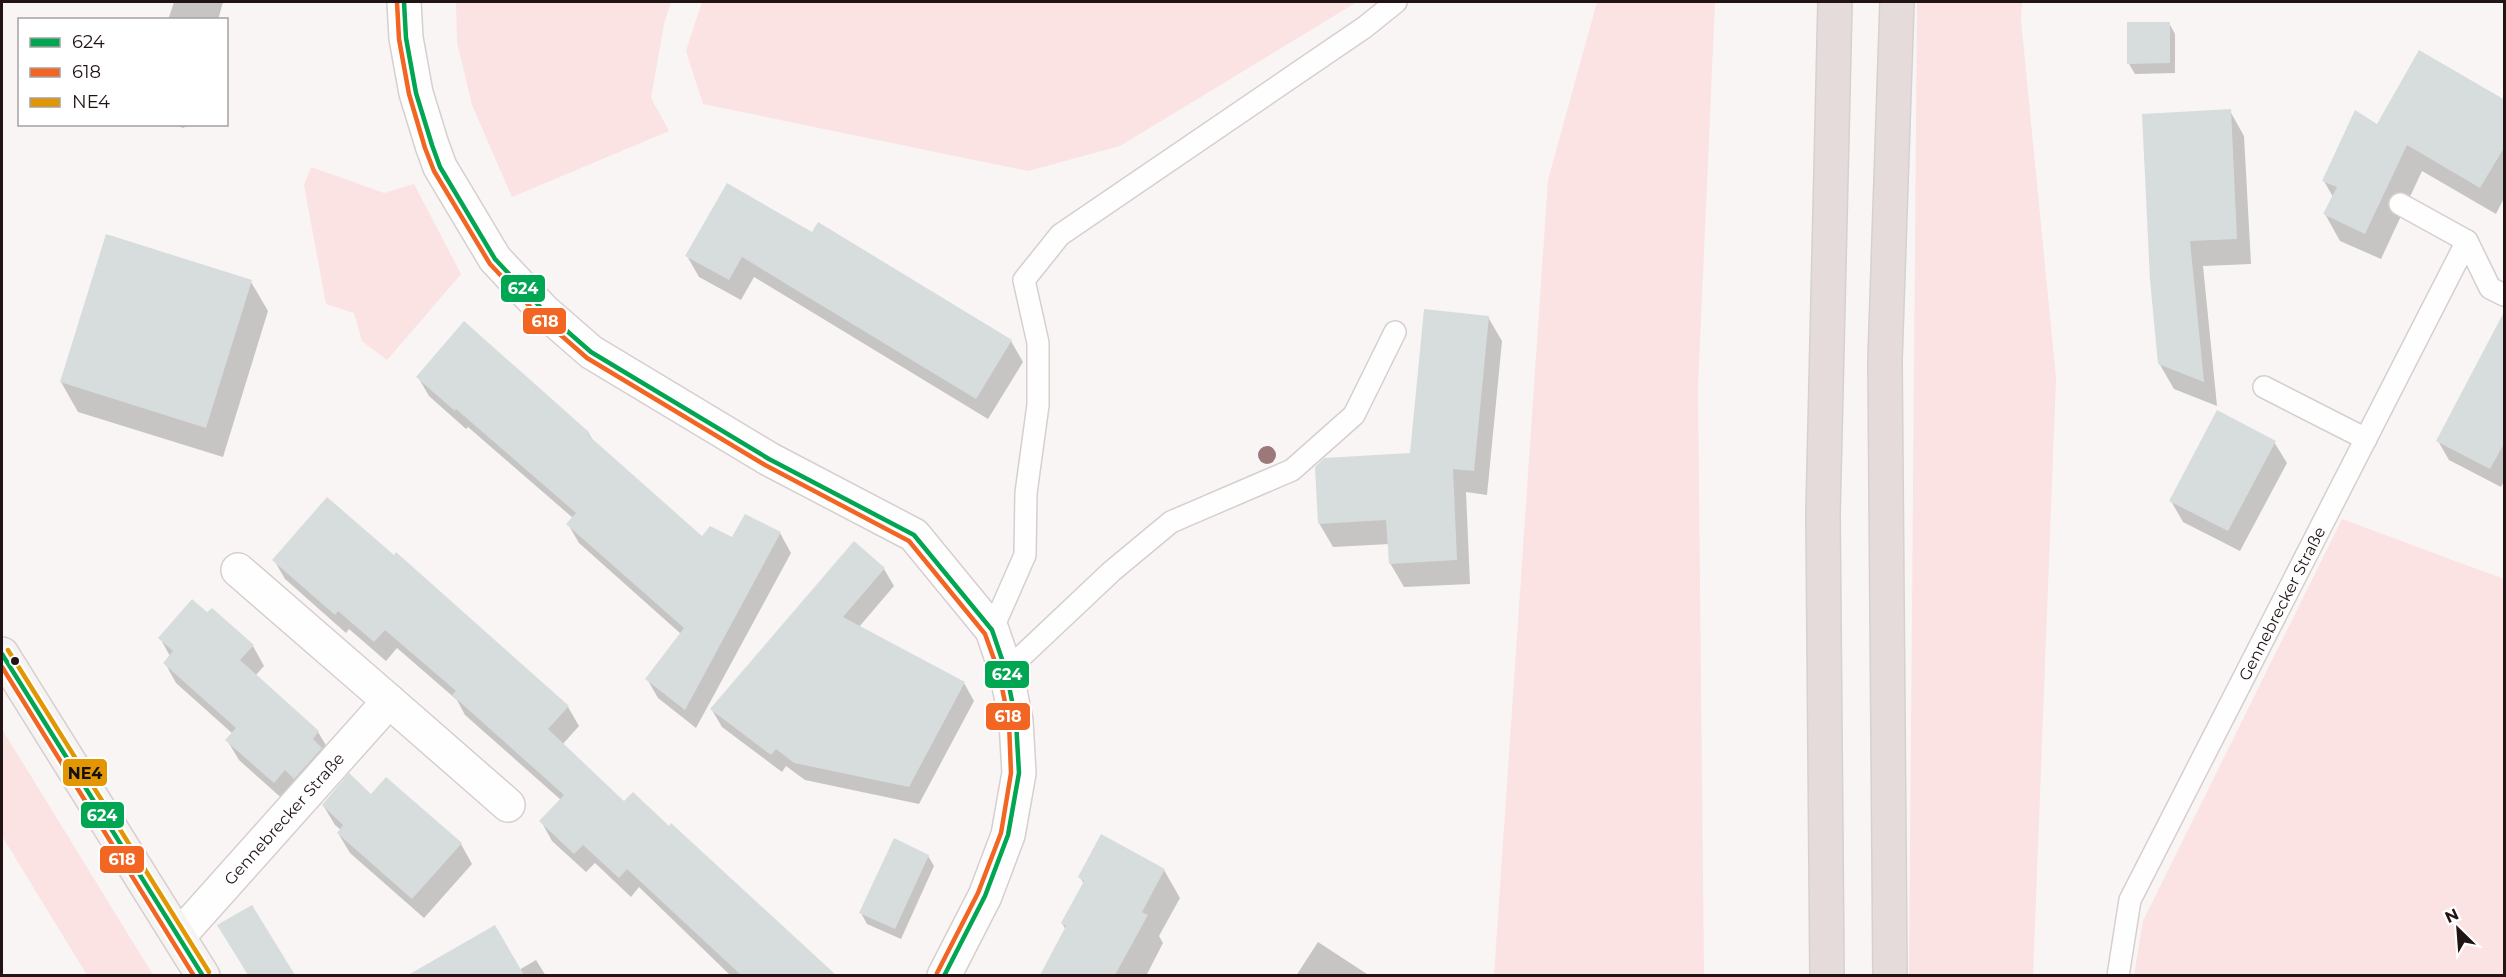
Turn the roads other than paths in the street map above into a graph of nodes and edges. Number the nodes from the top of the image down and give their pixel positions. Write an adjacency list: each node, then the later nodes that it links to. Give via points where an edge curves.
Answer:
1 (404, 2): 12 (street, via 416,93 432,145 440,167 495,259 544,311 591,352 769,459 914,535)
2 (1396, 2): 12 (lane, via 1060,235 1024,280 1038,343 1038,405 1026,493 1025,555)
3 (1834, 2): 20 (highway, via 1823,514)
4 (1897, 2): 21 (highway, via 1885,360)
5 (2400, 204): 6 (lane)
6 (2467, 241): 7 (lane, via 2490,288); 10 (lane, Gennebrecker Straße)
7 (2505, 295)
8 (1395, 332): 14 (lane, via 1354,416 1292,470 1171,522)
9 (2264, 387): 10 (lane)
10 (2366, 439): 22 (lane, Gennebrecker Straße, via 2130,900)
11 (238, 570): 15 (street)
12 (992, 630): 14 (street)
13 (2, 654): 17 (main road)
14 (1005, 671): 19 (street, via 1016,721 1019,773 1008,835 986,896)
15 (389, 701): 16 (street); 17 (street, Gennebrecker Straße)
16 (508, 805)
17 (180, 935): 18 (main road)
18 (203, 975)
19 (944, 975)
20 (1827, 975)
21 (1890, 975)
22 (2118, 975)

